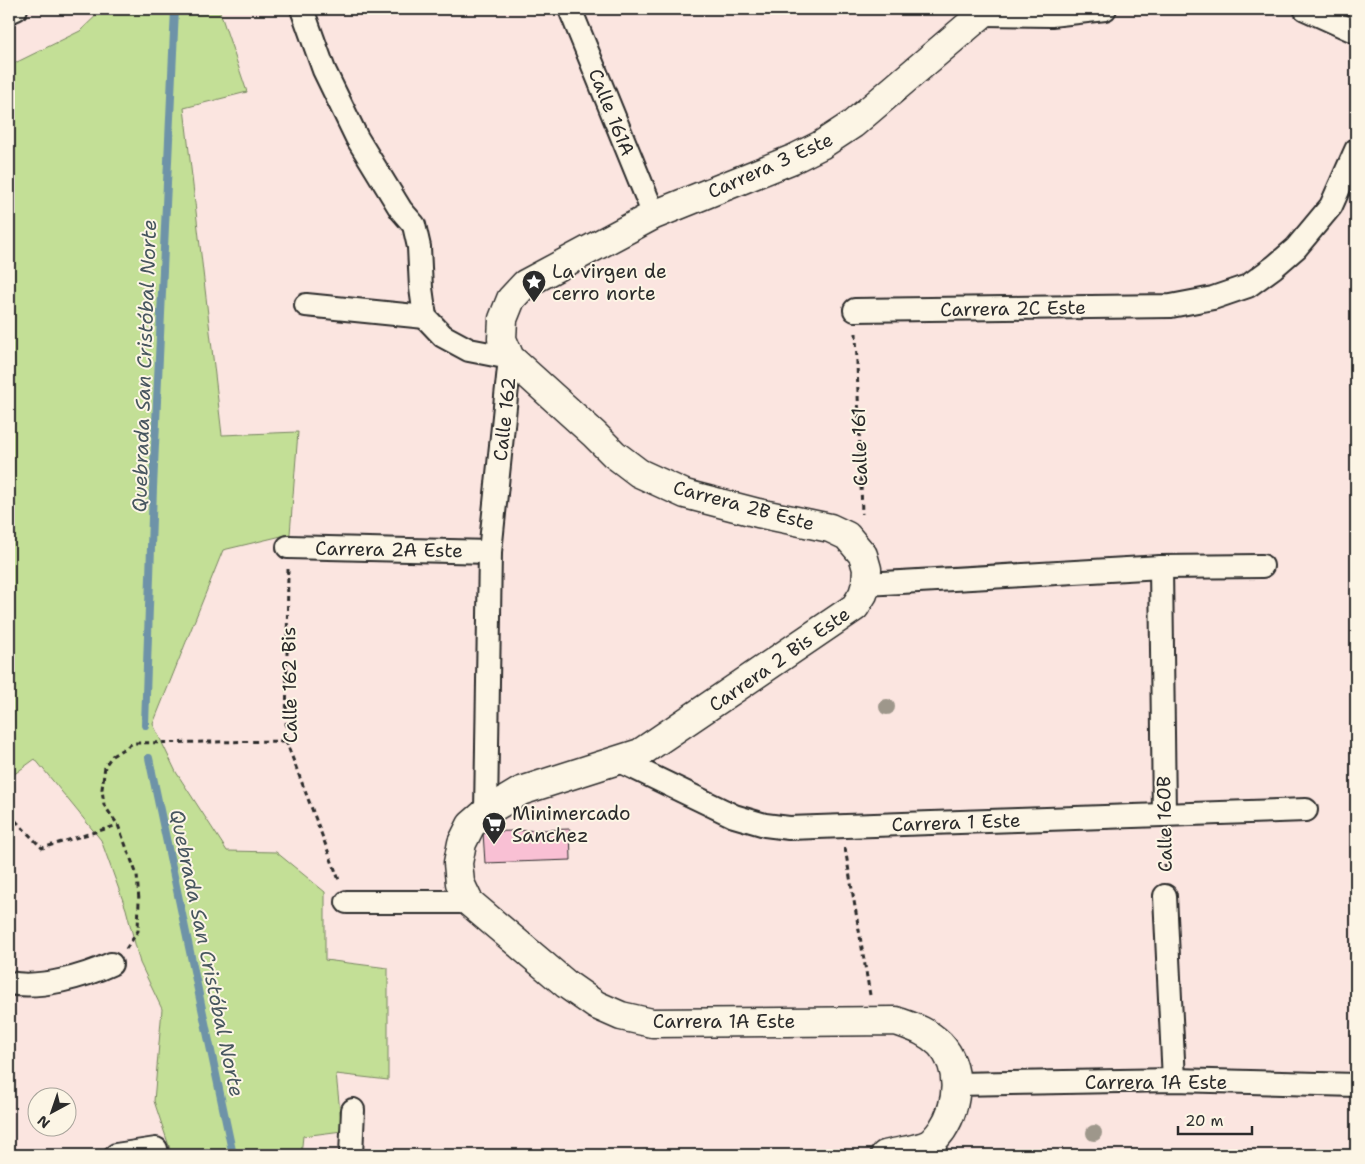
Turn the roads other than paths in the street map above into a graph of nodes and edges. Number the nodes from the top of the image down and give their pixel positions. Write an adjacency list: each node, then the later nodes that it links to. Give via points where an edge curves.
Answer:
1 (16, 9): 6 (street)
2 (302, 9): 13 (street, via 324,70 356,138 414,225)
3 (570, 9): 10 (street, Calle 161A)
4 (1105, 9): 7 (street, Carrera 3 Este, via 1051,15)
5 (1305, 9): 8 (street)
6 (9, 12)
7 (983, 12): 10 (street, Carrera 3 Este, via 853,124 822,145)
8 (1356, 32)
9 (1356, 150): 12 (street, Carrera 2C Este, via 1331,206 1296,248 1248,286 1213,298 1171,306)
10 (654, 215): 14 (street, Carrera 3 Este, via 525,284 511,299 503,319 502,339)
11 (306, 305): 13 (street)
12 (855, 310)
13 (425, 317): 14 (street, Calle 162, via 443,336 469,350)
14 (510, 358): 16 (street, Calle 162); 19 (street, Carrera 2B Este, via 639,473 685,494 830,528 847,536 863,555 867,569)
15 (288, 547): 16 (street, Carrera 2A Este)
16 (490, 552): 22 (street, Calle 162)
17 (1262, 566): 18 (street)
18 (1161, 567): 19 (street); 23 (street, Calle 160B)
19 (866, 584): 20 (street, Carrera 2 Bis Este, via 855,607 640,753)
20 (620, 761): 22 (street, Carrera 2 Bis Este, via 521,791); 23 (street, Carrera 1 Este, via 734,816 789,828)
21 (1306, 810): 23 (street, Carrera 1 Este)
22 (486, 812): 26 (street, via 468,831 458,863 460,883)
23 (1164, 815)
24 (1165, 896): 29 (street, Calle 160B)
25 (347, 902): 26 (street)
26 (469, 902): 30 (street, Carrera 1A Este, via 566,984 596,1005 621,1016 652,1023 896,1021 922,1030 941,1045 951,1063)
27 (111, 964): 28 (street, via 94,972 47,983)
28 (9, 983)
29 (1174, 1080): 30 (street, Carrera 1A Este); 31 (street, Carrera 1A Este)
30 (956, 1084): 36 (street, Carrera 1A Este, via 950,1119 940,1134 929,1144)
31 (1356, 1085)
32 (353, 1110): 35 (street)
33 (156, 1149): 34 (street)
34 (116, 1155)
35 (352, 1155)
36 (885, 1155)

